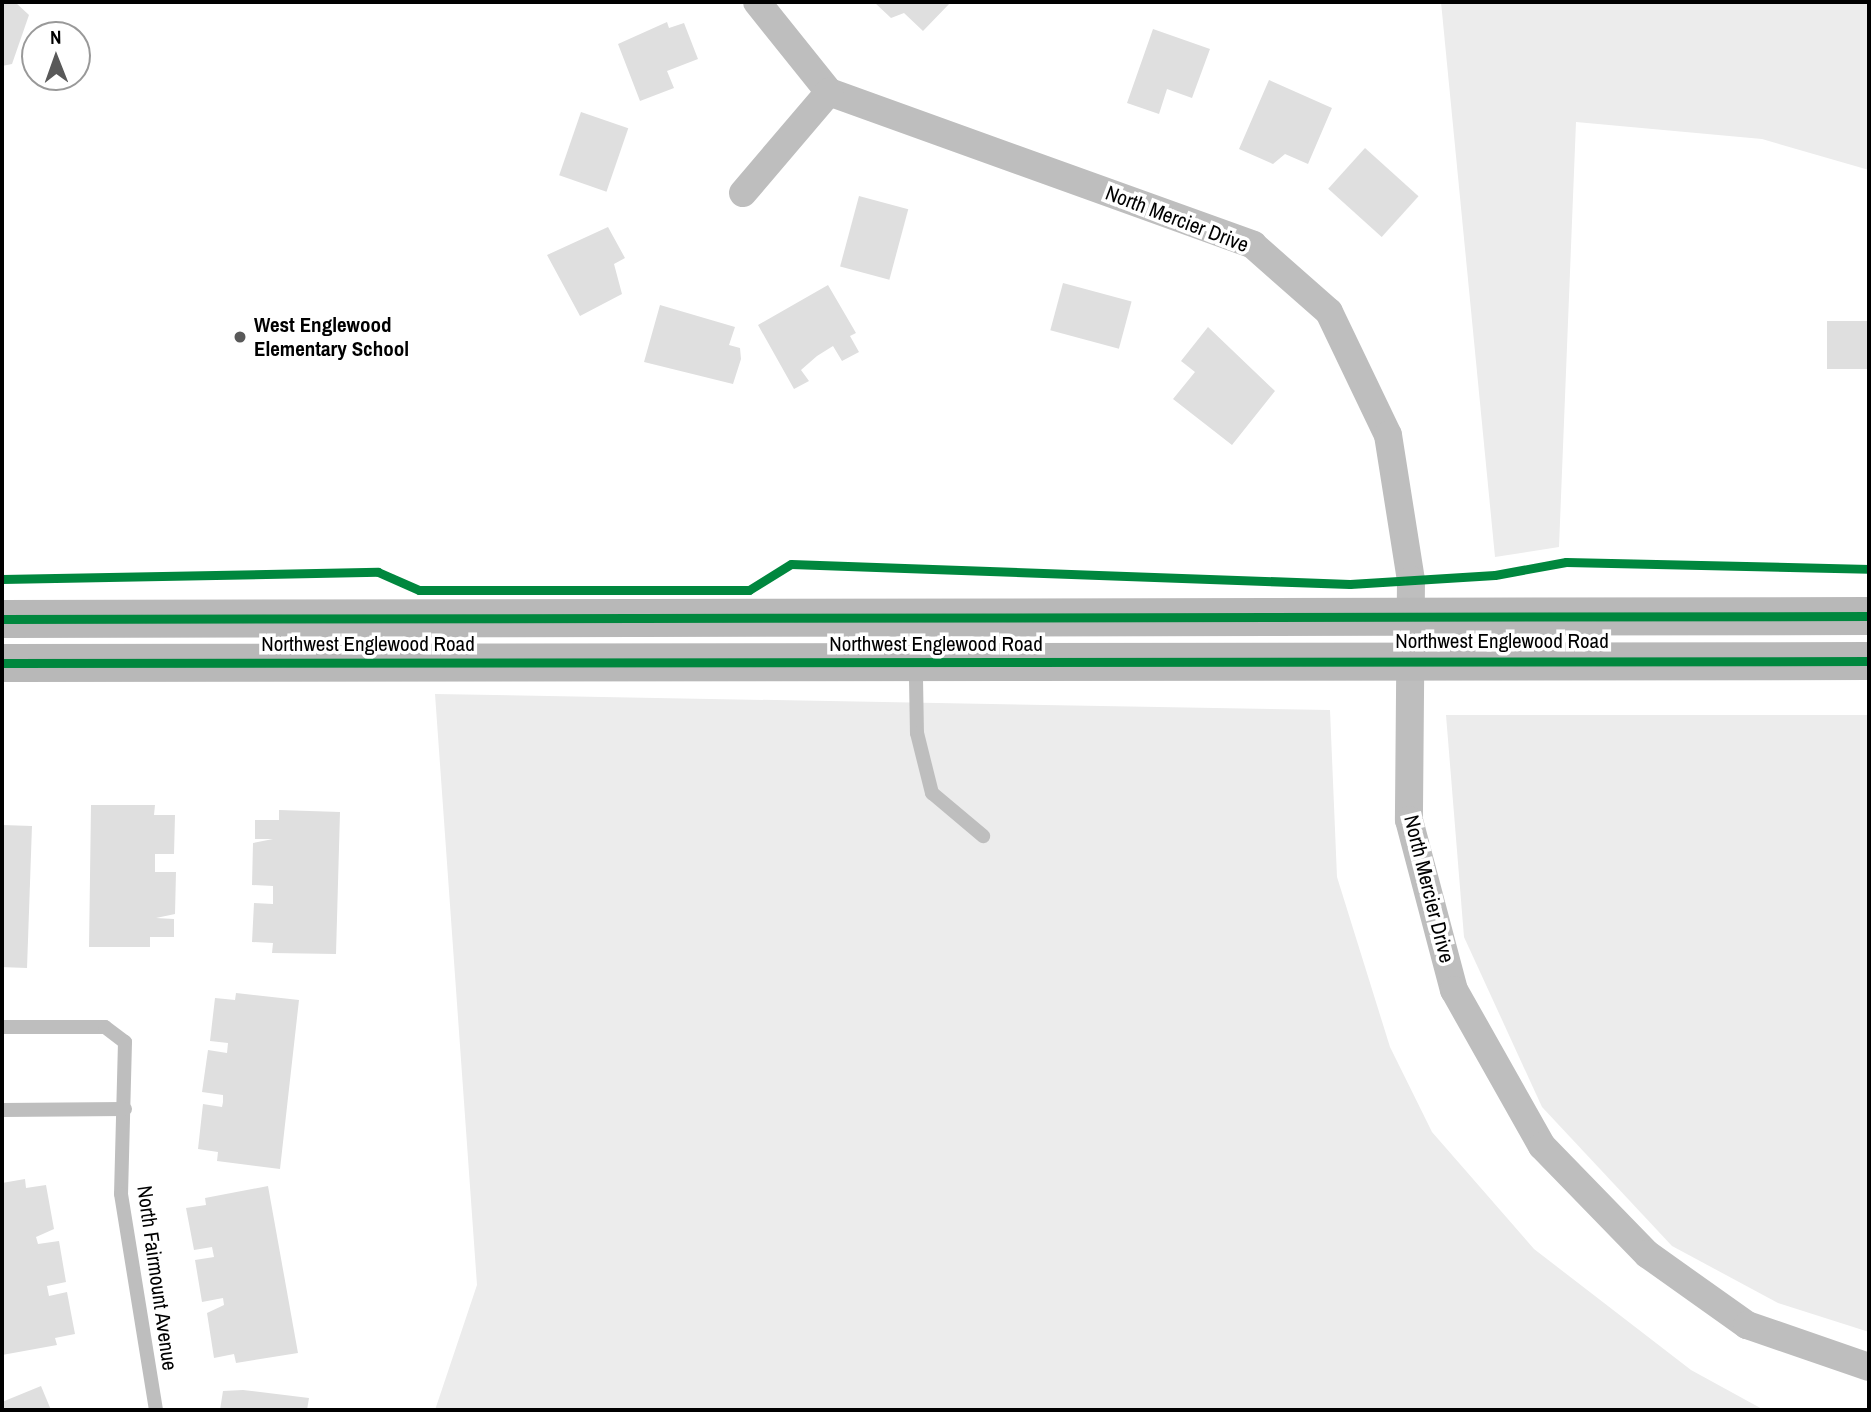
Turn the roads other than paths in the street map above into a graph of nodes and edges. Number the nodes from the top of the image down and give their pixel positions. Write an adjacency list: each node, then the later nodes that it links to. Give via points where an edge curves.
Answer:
1 (757, 2): 2 (street)
2 (829, 92): 3 (street); 4 (street, North Mercier Drive, via 1253,245 1329,312 1388,435)
3 (743, 193)
4 (1412, 613): 5 (main road, Northwest Englewood Road); 6 (main road, Northwest Englewood Road); 8 (street, North Mercier Drive)
5 (1869, 615)
6 (914, 616): 7 (main road, Northwest Englewood Road); 10 (lane)
7 (2, 619)
8 (1411, 657): 9 (main road, Northwest Englewood Road); 10 (main road, Northwest Englewood Road); 16 (street, North Mercier Drive, via 1409,820 1454,990 1542,1146 1647,1254 1747,1325)
9 (1869, 661)
10 (920, 662): 11 (main road, Northwest Englewood Road); 12 (lane, via 918,733 932,793)
11 (2, 663)
12 (983, 836)
13 (2, 1027): 14 (lane, North Fairmount Avenue, via 104,1027 125,1042)
14 (125, 1109): 15 (lane); 17 (lane, North Fairmount Avenue, via 121,1194)
15 (2, 1110)
16 (1869, 1367)
17 (156, 1410)

